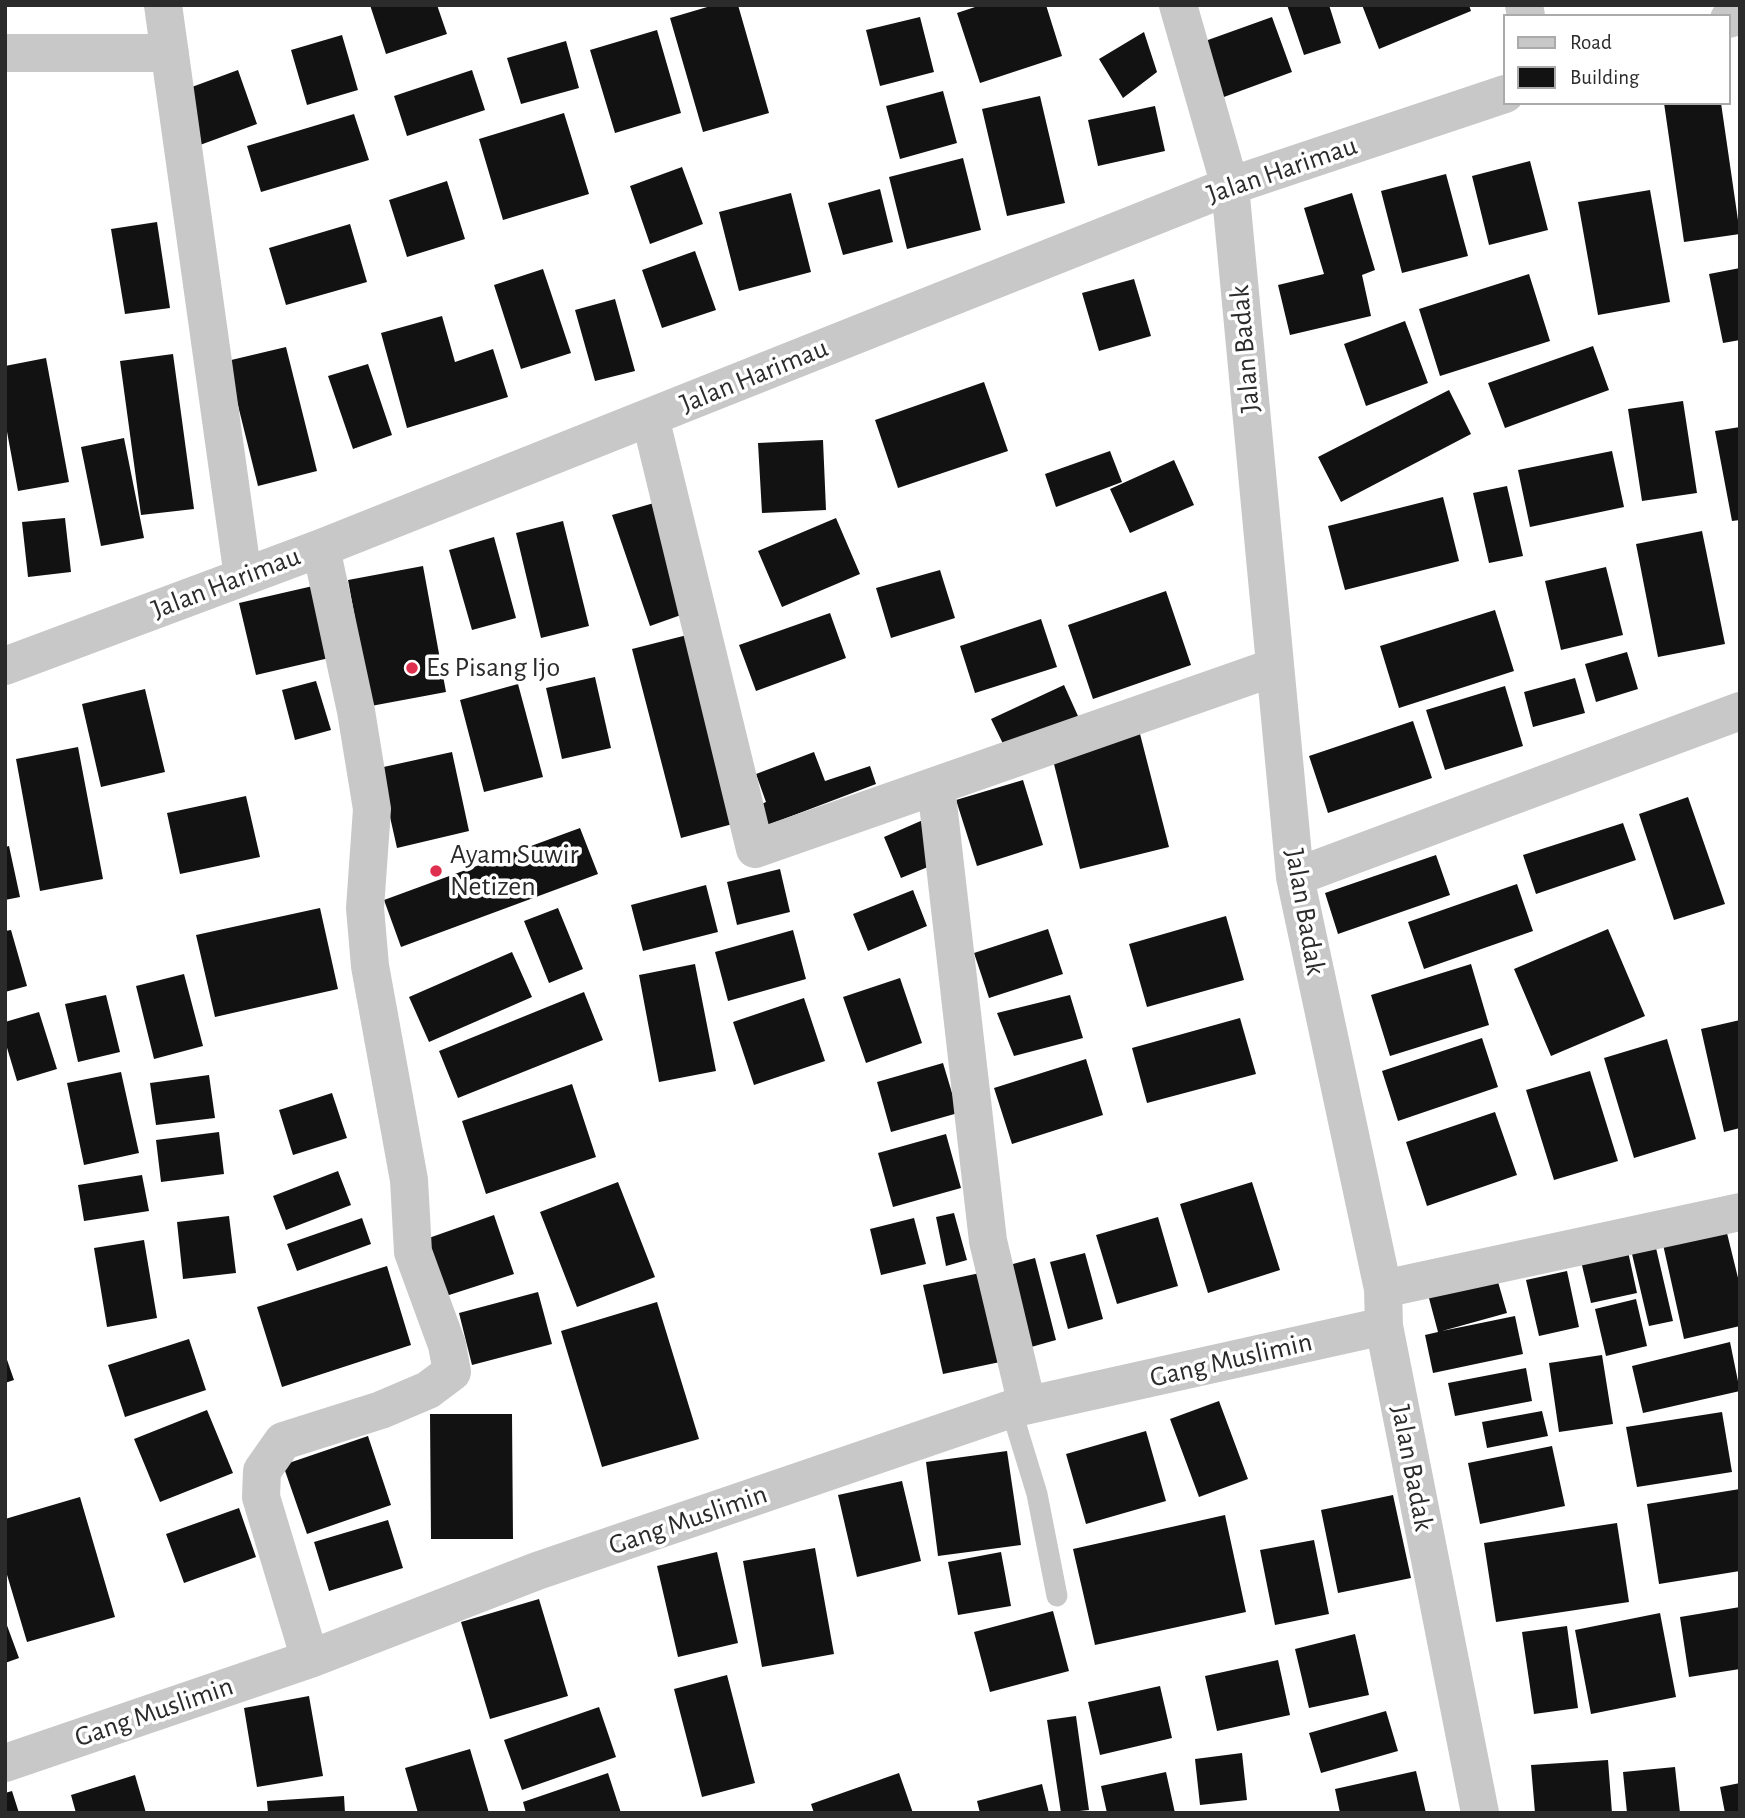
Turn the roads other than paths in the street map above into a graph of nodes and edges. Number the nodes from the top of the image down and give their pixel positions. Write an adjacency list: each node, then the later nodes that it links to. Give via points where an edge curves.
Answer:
1 (163, 5): 4 (street)
2 (1178, 5): 6 (street, Jalan Badak)
3 (5, 53): 4 (street)
4 (170, 53): 9 (street)
5 (1504, 94): 6 (street, Jalan Harimau)
6 (1230, 186): 7 (street, Jalan Harimau); 11 (street, Jalan Badak)
7 (650, 417): 8 (street, Jalan Harimau); 13 (street, via 755,849)
8 (321, 548): 9 (street, Jalan Harimau); 19 (street, via 372,809 365,908 370,966 409,1180 413,1252 447,1345 452,1372 428,1390 381,1410 283,1441 262,1471 261,1497)
9 (243, 577): 10 (street, Jalan Harimau)
10 (5, 666)
11 (1275, 667): 13 (street); 14 (street, Jalan Badak)
12 (1740, 712): 14 (street)
13 (936, 786): 17 (street, via 988,1241)
14 (1295, 877): 16 (street, Jalan Badak)
15 (1740, 1212): 16 (street, Gang Muslimin)
16 (1384, 1308): 17 (street, Gang Muslimin); 21 (street, Jalan Badak)
17 (1019, 1407): 18 (lane); 19 (street, Gang Muslimin, via 537,1571)
18 (1057, 1596)
19 (310, 1659): 20 (street, Gang Muslimin)
20 (5, 1763)
21 (1480, 1813)

